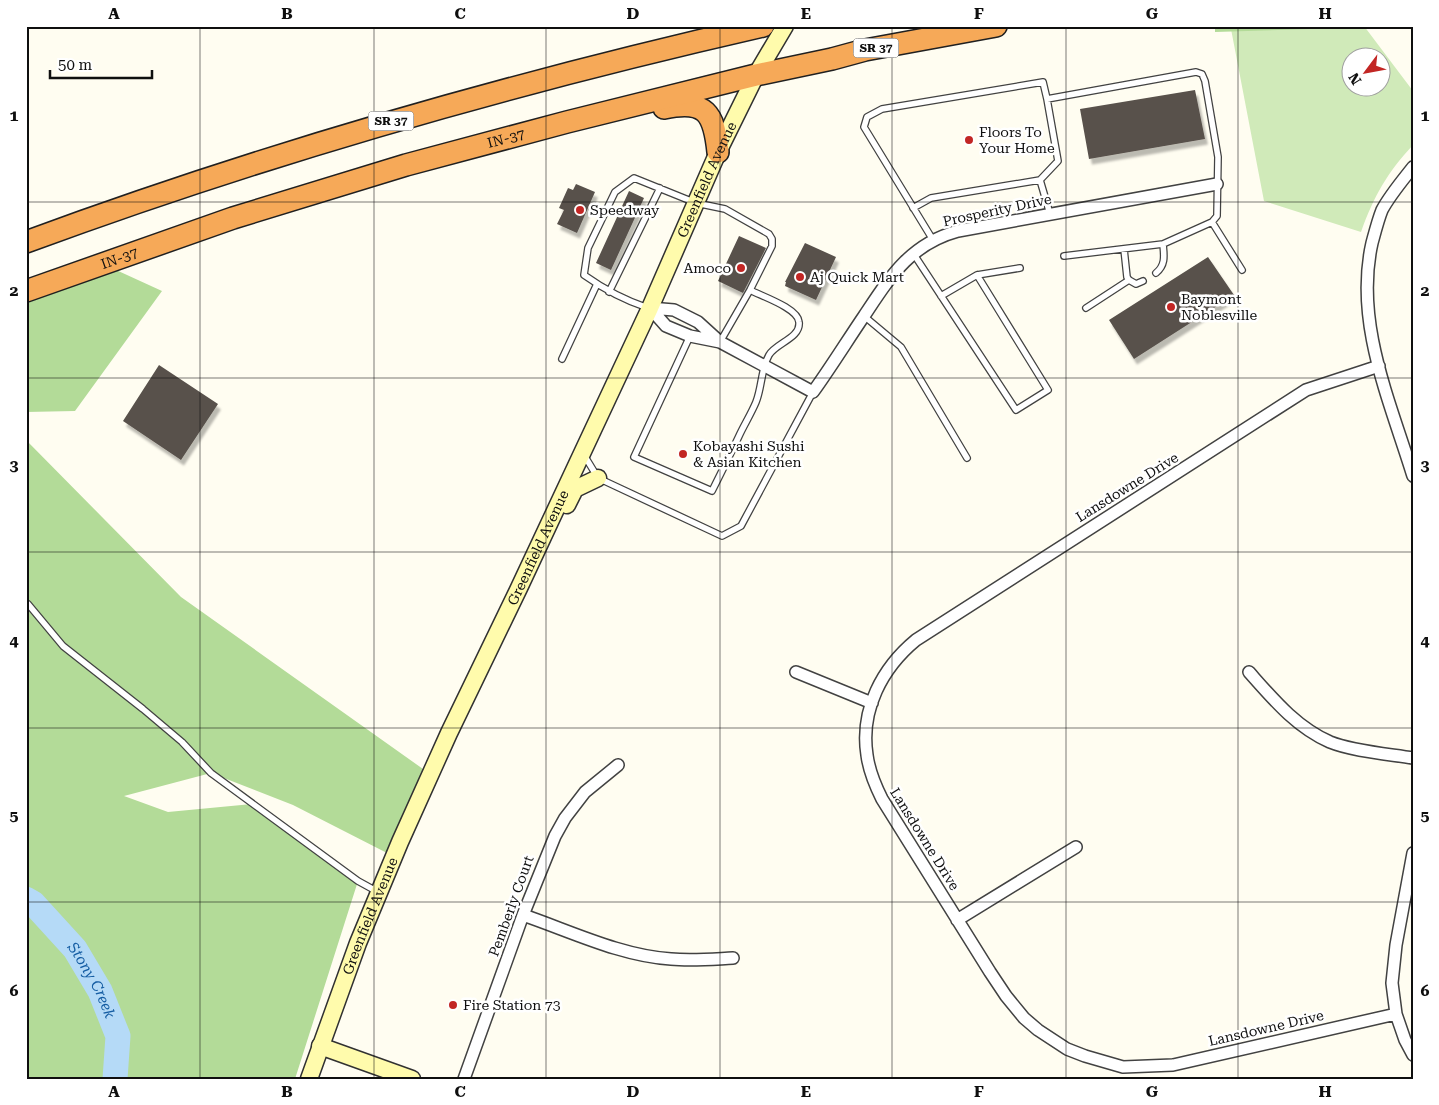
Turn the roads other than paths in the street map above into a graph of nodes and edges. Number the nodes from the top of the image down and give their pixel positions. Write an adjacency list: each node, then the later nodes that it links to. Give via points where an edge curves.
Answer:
1 (763, 26): 17 (highway, SR 37, via 425,111 171,190)
2 (785, 26): 4 (main road, Greenfield Avenue)
3 (996, 26): 4 (highway, IN-37 / SR 37, via 865,50)
4 (756, 75): 6 (main road, Greenfield Avenue); 7 (highway, IN-37 / SR 37)
5 (1047, 99): 9 (lane, via 1058,161); 10 (lane, via 1196,72 1202,74 1218,157); 13 (lane, via 1043,82 882,109 867,116 864,127)
6 (718, 152): 7 (highway, via 716,131 706,112 696,106 681,105 424,171); 12 (main road, Greenfield Avenue)
7 (406, 165): 30 (highway, IN-37 / SR 37, via 234,218)
8 (1413, 167): 40 (street, via 1382,212 1370,256 1366,294)
9 (1040, 180): 13 (lane, via 931,198); 14 (lane)
10 (1217, 184): 14 (street, Prosperity Drive); 15 (lane, via 1217,216)
11 (660, 188): 12 (lane); 28 (lane, via 634,178 615,192 588,248 584,275); 31 (lane)
12 (696, 203): 29 (lane, via 725,209 769,234 772,246); 33 (main road, Greenfield Avenue)
13 (913, 208): 16 (lane)
14 (1050, 214): 16 (street, Prosperity Drive, via 958,231)
15 (1212, 222): 18 (lane); 23 (lane)
16 (933, 240): 20 (street, Prosperity Drive)
17 (26, 242)
18 (1163, 244): 19 (lane); 24 (lane, via 1164,261)
19 (1124, 249): 21 (lane); 26 (lane)
20 (913, 253): 32 (lane); 35 (street, Prosperity Drive)
21 (1064, 256)
22 (1020, 268): 25 (lane)
23 (1242, 270)
24 (1156, 273)
25 (977, 275): 32 (lane); 32 (lane, via 1048,390 1016,410)
26 (1129, 280): 27 (lane, via 1136,284); 34 (lane)
27 (1143, 281)
28 (597, 284): 31 (lane); 38 (lane)
29 (750, 290): 37 (lane); 39 (lane, via 791,310 800,323 794,335 774,348)
30 (26, 291)
31 (609, 292): 33 (lane)
32 (941, 296)
33 (650, 308): 36 (street, via 666,326); 37 (street, via 674,310 698,322); 42 (main road, Greenfield Avenue)
34 (1086, 308)
35 (864, 316): 41 (street, Prosperity Drive); 43 (lane, via 901,347)
36 (690, 336): 37 (street); 39 (lane, via 634,457 712,492 756,402)
37 (720, 342): 39 (street)
38 (562, 360)
39 (765, 366): 41 (street)
40 (1379, 366): 44 (street); 50 (street, Lansdowne Drive, via 1306,390 916,640 903,650 884,674)
41 (813, 392): 45 (lane, via 740,526 722,536)
42 (582, 453): 45 (lane); 47 (main road, Greenfield Avenue)
43 (967, 458)
44 (1413, 476)
45 (598, 478): 47 (main road, via 575,489 533,577)
46 (28, 604): 55 (lane, via 62,646 176,736 211,773 358,881)
47 (502, 622): 55 (main road, Greenfield Avenue, via 449,733)
48 (796, 672): 50 (street)
49 (1249, 672): 51 (street, via 1289,716 1316,734 1343,746)
50 (872, 703): 57 (street, Lansdowne Drive, via 866,740 874,782)
51 (1413, 758)
52 (618, 765): 56 (street, Pemberly Court, via 585,792 565,818 554,836)
53 (1076, 847): 57 (street)
54 (1413, 853): 59 (street, via 1396,945 1392,983)
55 (380, 893): 60 (main road, Greenfield Avenue)
56 (523, 914): 58 (street, via 626,952 671,959); 65 (street, Pemberly Court)
57 (958, 920): 62 (street, Lansdowne Drive, via 1006,996 1024,1018 1067,1048)
58 (733, 958)
59 (1396, 1014): 61 (street); 62 (street, Lansdowne Drive, via 1173,1065)
60 (320, 1046): 63 (main road, Greenfield Avenue); 64 (main road)
61 (1413, 1055)
62 (1122, 1073)
63 (309, 1079)
64 (412, 1079)
65 (464, 1079)

